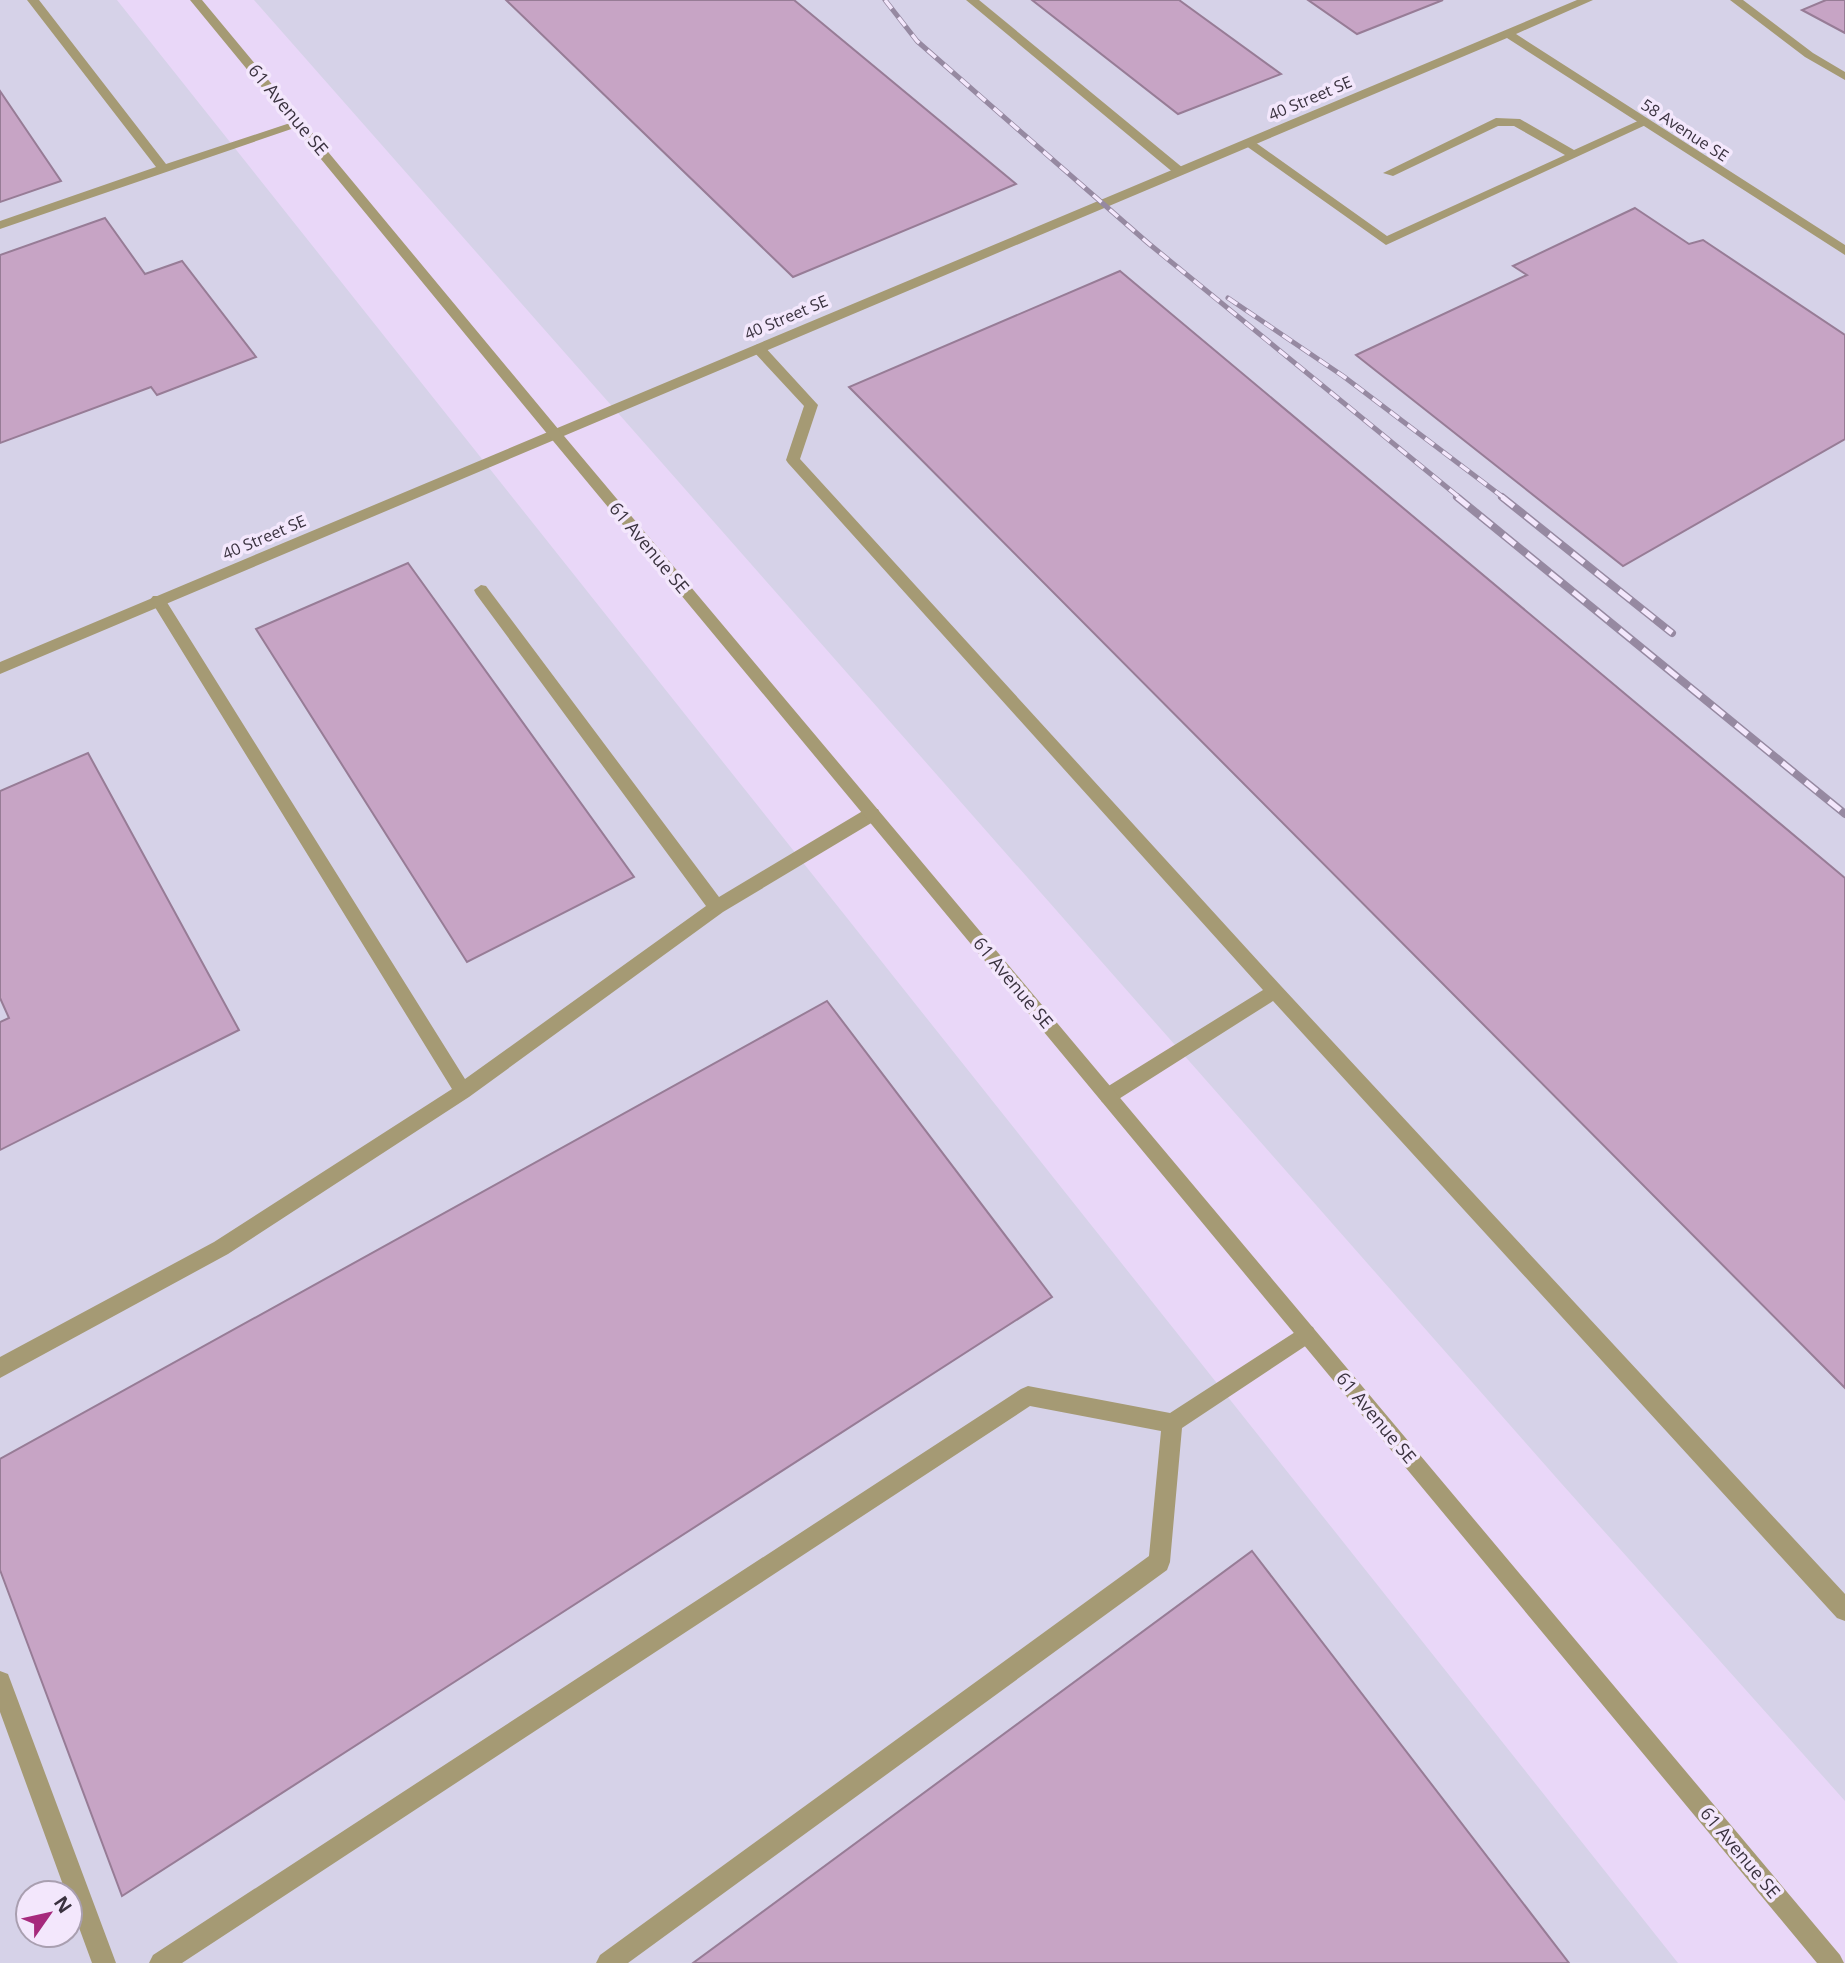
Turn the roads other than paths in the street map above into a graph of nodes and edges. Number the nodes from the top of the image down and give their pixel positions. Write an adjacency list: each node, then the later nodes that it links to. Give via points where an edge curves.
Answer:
1 (33, 0): 12 (street)
2 (196, 0): 9 (street, 61 Avenue SE)
3 (972, 0): 13 (street)
4 (1587, 0): 6 (street, 40 Street SE)
5 (1736, 0): 7 (street)
6 (1509, 34): 8 (street, 58 Avenue SE); 10 (street, 40 Street SE)
7 (1845, 77)
8 (1644, 123): 11 (street); 16 (street, 58 Avenue SE)
9 (300, 124): 12 (street); 18 (street, 61 Avenue SE)
10 (1248, 143): 11 (street, via 1386,241); 13 (street, 40 Street SE)
11 (1574, 155): 14 (street, via 1516,122 1496,122)
12 (163, 169): 15 (street)
13 (1179, 171): 17 (street, 40 Street SE)
14 (1388, 173)
15 (0, 225)
16 (1845, 251)
17 (758, 348): 18 (street, 40 Street SE); 24 (street, via 811,405 793,460)
18 (554, 433): 20 (street, 40 Street SE); 22 (street, 61 Avenue SE)
19 (481, 590): 23 (street)
20 (158, 600): 21 (street, 40 Street SE); 25 (street)
21 (0, 667)
22 (872, 814): 23 (street); 26 (street, 61 Avenue SE)
23 (717, 907): 25 (street)
24 (1275, 991): 26 (street); 30 (street)
25 (463, 1091): 28 (street, via 221,1248)
26 (1108, 1096): 27 (street, 61 Avenue SE)
27 (1306, 1334): 29 (street); 35 (street, 61 Avenue SE)
28 (0, 1368)
29 (1172, 1423): 33 (street, via 1028,1396); 34 (street, via 1159,1562)
30 (1845, 1610)
31 (0, 1682): 32 (street)
32 (104, 1963)
33 (161, 1963)
34 (608, 1963)
35 (1832, 1963)

